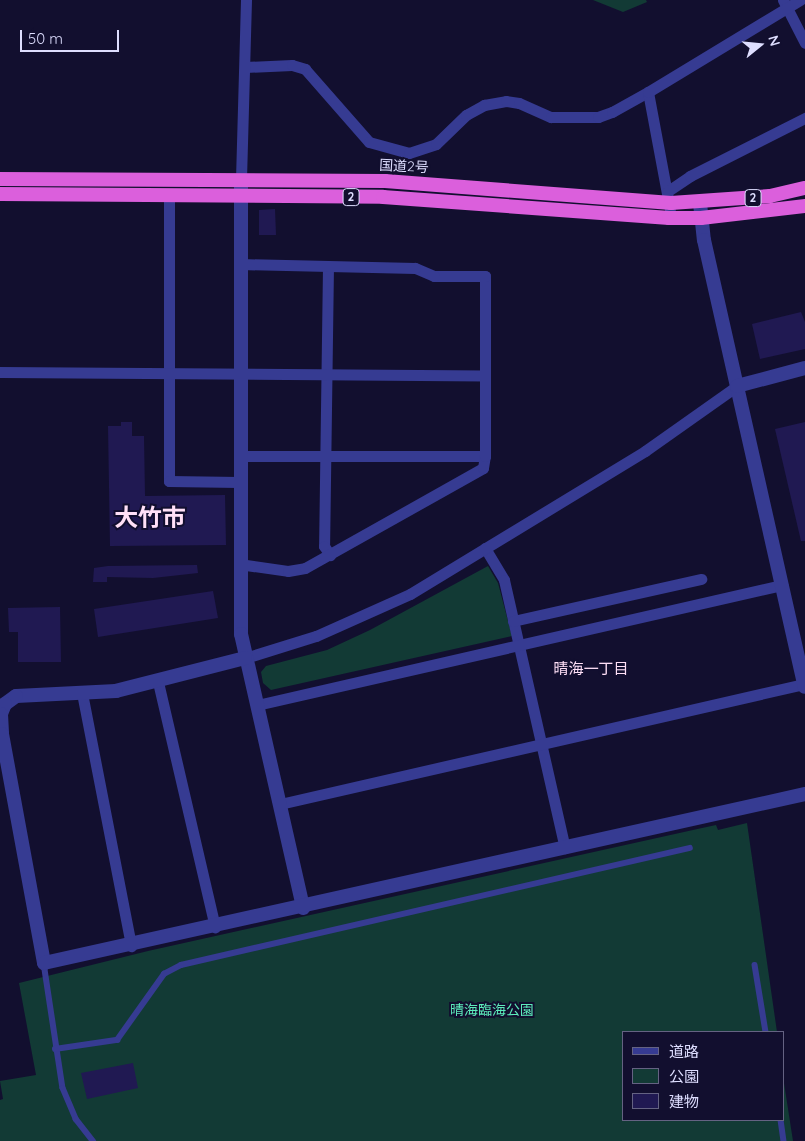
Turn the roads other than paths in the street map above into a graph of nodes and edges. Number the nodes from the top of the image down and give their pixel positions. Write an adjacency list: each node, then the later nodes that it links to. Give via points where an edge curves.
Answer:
1 (246, 0): 5 (street)
2 (800, 0): 3 (street)
3 (785, 3): 4 (street); 6 (street)
4 (805, 43)
5 (245, 67): 6 (street, via 292,65 305,69 369,142 409,153 436,144 466,115 484,106 519,102 551,117 598,117); 9 (street)
6 (648, 92): 14 (street)
7 (805, 118): 14 (street, via 690,176)
8 (0, 179): 9 (highway, 国道2号 / 2)
9 (241, 179): 13 (street); 14 (highway, 国道2号 / 2, via 384,181)
10 (805, 188): 15 (highway, 国道2号 / 2)
11 (0, 194): 12 (highway, 2)
12 (169, 195): 13 (highway, 2); 23 (street)
13 (241, 195): 17 (highway, 2, via 383,197); 19 (street)
14 (670, 197): 15 (highway, 国道2号 / 2); 17 (street)
15 (700, 203): 18 (street)
16 (805, 206): 18 (highway, 2)
17 (669, 218): 18 (highway, 2)
18 (701, 218): 27 (street)
19 (241, 264): 20 (street); 24 (street)
20 (328, 266): 25 (street); 26 (street, via 415,268 434,276 485,276)
21 (805, 368): 27 (street)
22 (0, 372): 23 (street)
23 (170, 372): 24 (street); 31 (street, via 169,481)
24 (241, 373): 25 (street); 28 (street)
25 (326, 374): 26 (street); 29 (street)
26 (485, 375): 30 (street)
27 (737, 386): 32 (street, via 645,451); 36 (street)
28 (240, 456): 29 (street); 31 (street)
29 (325, 456): 30 (street); 33 (street, via 324,546)
30 (485, 456): 33 (street, via 484,468)
31 (240, 482): 34 (street)
32 (486, 548): 37 (street, via 504,580); 39 (street, via 410,594 358,619)
33 (330, 556): 34 (street, via 305,568 288,571)
34 (239, 564): 39 (street, via 241,634)
35 (701, 579): 37 (street)
36 (782, 585): 38 (street); 41 (street)
37 (513, 621): 38 (street)
38 (518, 647): 44 (street); 46 (street)
39 (246, 658): 40 (street); 44 (street)
40 (158, 682): 42 (street, via 116,691); 52 (street)
41 (805, 685): 46 (street)
42 (82, 693): 43 (street, via 16,696); 53 (street)
43 (2, 703): 45 (street)
44 (257, 705): 48 (street)
45 (1, 734): 54 (street)
46 (541, 745): 48 (street); 49 (street)
47 (805, 794): 49 (street)
48 (280, 804): 51 (street)
49 (565, 848): 51 (street)
50 (690, 848): 57 (lane, via 180,965 164,974 117,1040)
51 (303, 908): 52 (street)
52 (215, 927): 53 (street)
53 (131, 946): 54 (street)
54 (44, 963): 57 (lane)
55 (755, 964): 56 (lane)
56 (766, 1031)
57 (55, 1049): 59 (lane, via 68,1103)
58 (781, 1121): 60 (lane)
59 (93, 1141)
60 (784, 1141)

